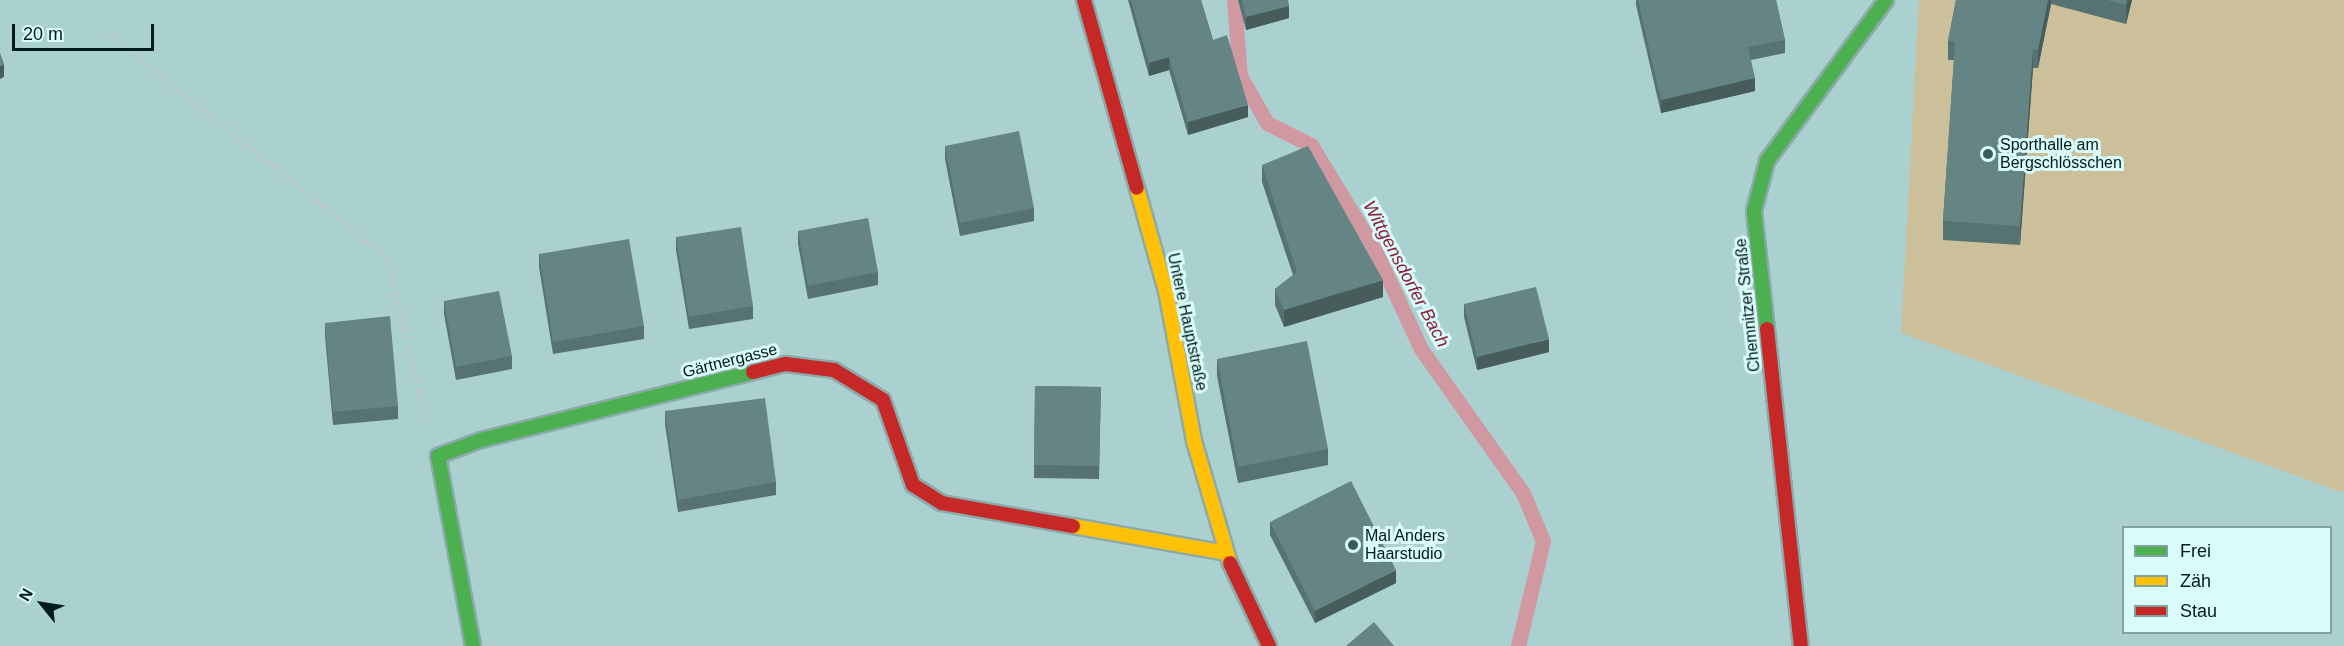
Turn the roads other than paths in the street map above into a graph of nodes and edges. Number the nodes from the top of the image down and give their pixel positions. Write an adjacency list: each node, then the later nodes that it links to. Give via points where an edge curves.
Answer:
1 (1084, 0): 3 (street, Untere Hauptstraße, via 1166,291 1194,441)
2 (1886, 0): 6 (street, Chemnitzer Straße, via 1767,161 1754,211)
3 (1226, 553): 4 (street, Gärtnergasse, via 942,504 913,485 883,400 834,370 786,364 481,440 438,456); 5 (street, Untere Hauptstraße)
4 (473, 646)
5 (1269, 646)
6 (1801, 646)

